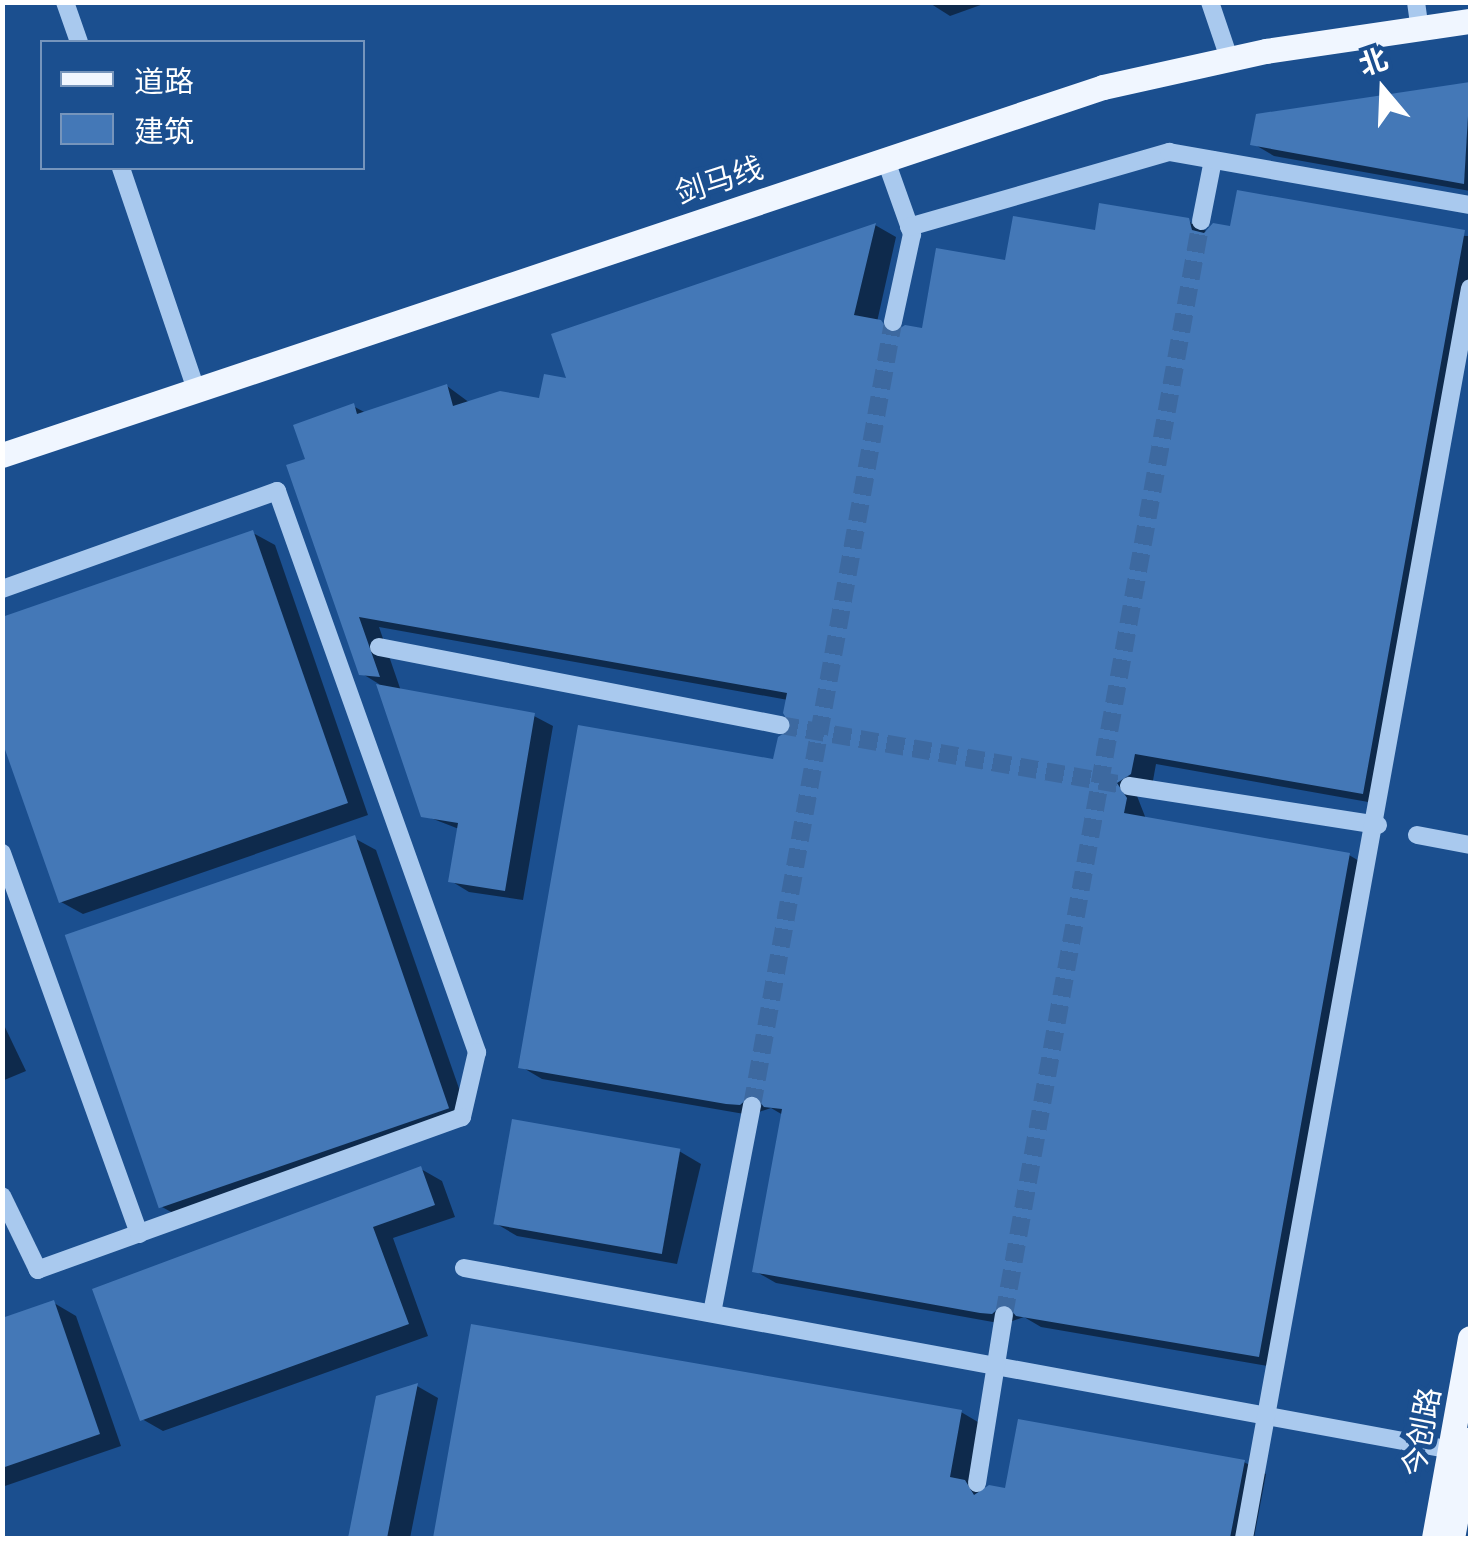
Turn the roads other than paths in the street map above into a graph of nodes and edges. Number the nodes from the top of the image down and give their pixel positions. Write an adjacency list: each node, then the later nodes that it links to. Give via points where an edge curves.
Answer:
1 (65, 2): 6 (street)
2 (1210, 2): 7 (street)
3 (1416, 2): 5 (street)
4 (1470, 22): 5 (main road, 剑马线)
5 (1420, 29): 7 (main road, 剑马线)
6 (78, 40)
7 (1229, 58): 8 (main road, 剑马线, via 1103,87)
8 (886, 158): 13 (street); 16 (main road, 剑马线)
9 (1213, 160): 11 (street); 12 (street); 13 (street, via 1169,152)
10 (122, 170): 16 (street)
11 (1470, 205)
12 (1201, 220)
13 (910, 226): 15 (street)
14 (1470, 288): 22 (street)
15 (893, 322)
16 (196, 389): 17 (main road, 剑马线)
17 (2, 454)
18 (2, 589): 28 (street, via 277,490 477,1052 462,1117)
19 (379, 647): 20 (street)
20 (780, 725)
21 (1129, 786): 22 (street)
22 (1378, 826): 34 (street)
23 (1416, 835): 24 (street)
24 (1470, 845)
25 (2, 853): 28 (street)
26 (752, 1106): 30 (street)
27 (2, 1196): 28 (street, via 38,1270)
28 (139, 1234)
29 (464, 1268): 30 (street)
30 (712, 1313): 33 (street)
31 (1004, 1314): 33 (street)
32 (1470, 1338): 35 (main road, 今创路)
33 (996, 1364): 34 (street); 36 (street)
34 (1267, 1412): 35 (street); 37 (street)
35 (1463, 1446): 38 (main road, 今创路); 39 (main road, 今创路)
36 (977, 1482)
37 (1244, 1538)
38 (1434, 1538)
39 (1452, 1538)

